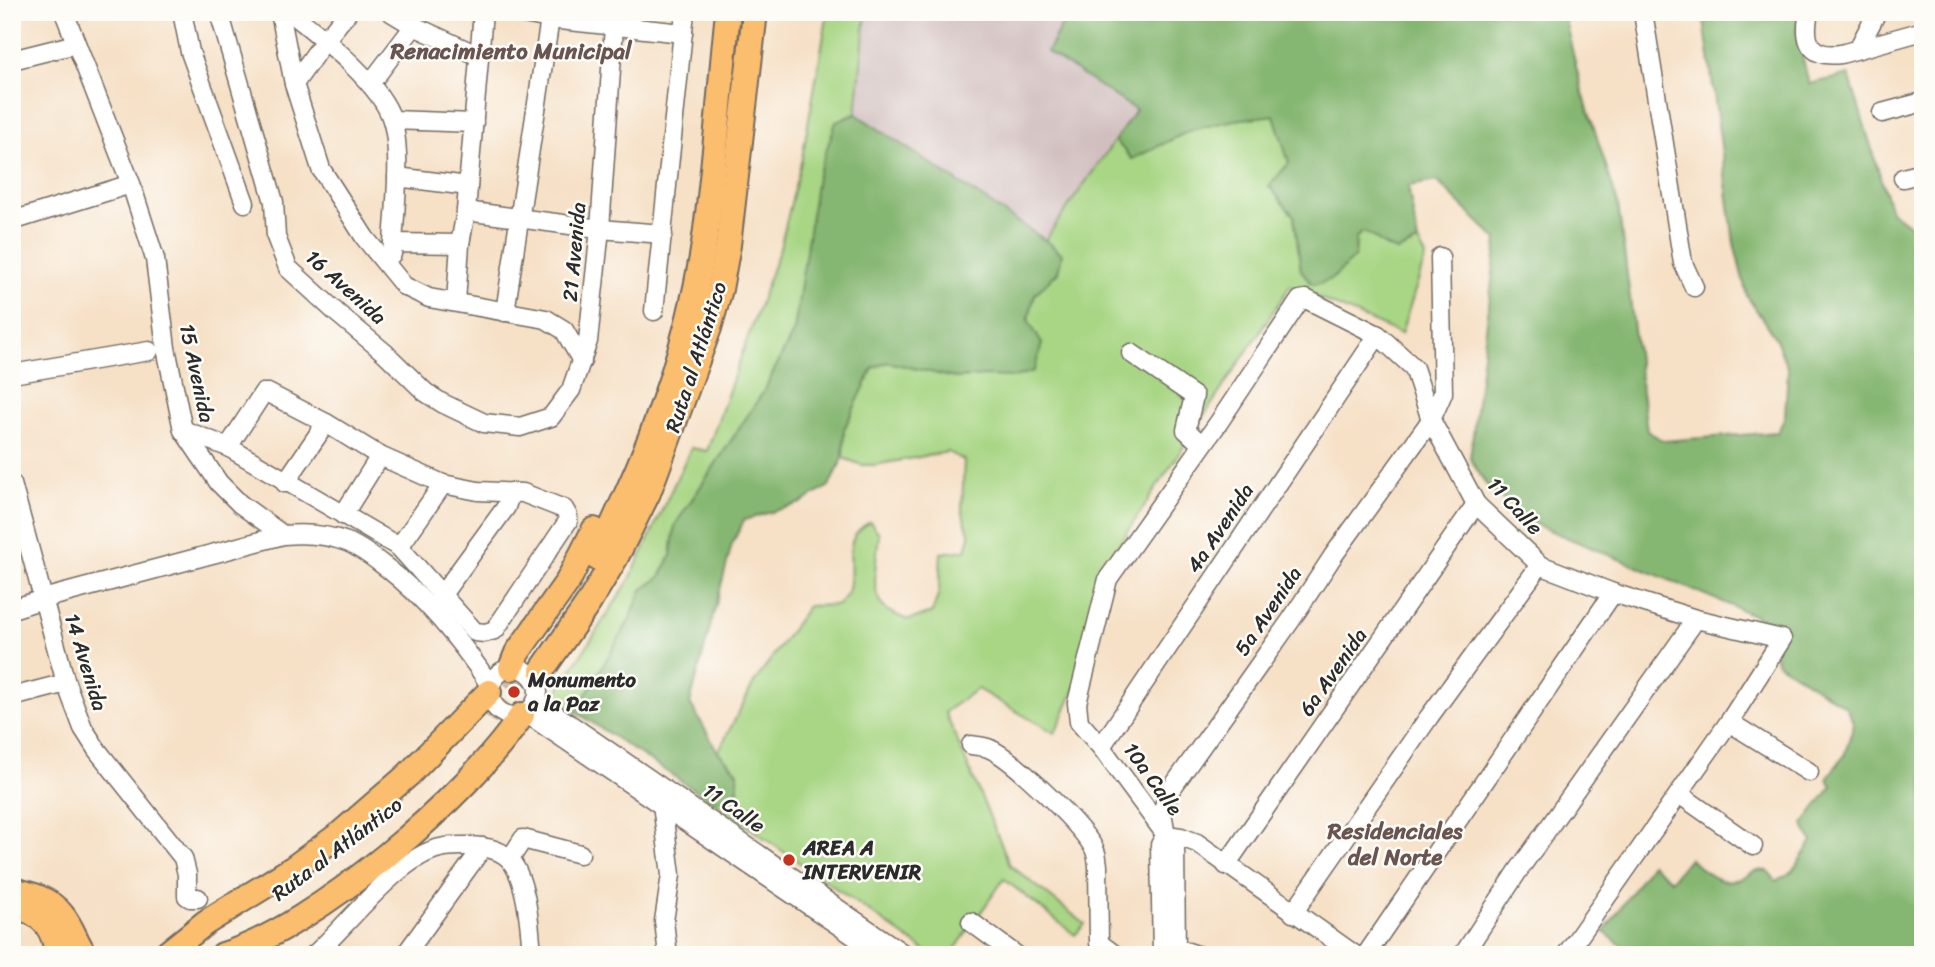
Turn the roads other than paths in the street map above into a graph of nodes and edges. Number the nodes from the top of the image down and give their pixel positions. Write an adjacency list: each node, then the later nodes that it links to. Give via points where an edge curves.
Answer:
1 (64, 12): 22 (street, 15 Avenida)
2 (182, 12): 37 (street, via 190,52)
3 (219, 12): 59 (street, 16 Avenida, via 274,202 276,237 288,268 425,392)
4 (279, 12): 26 (street)
5 (289, 12): 21 (street)
6 (348, 12): 21 (street)
7 (391, 12): 18 (street)
8 (483, 12): 24 (street)
9 (513, 12): 16 (street)
10 (685, 12): 20 (street)
11 (728, 12): 55 (highway, Ruta al Atlántico, via 702,256)
12 (755, 12): 55 (highway, Ruta al Atlántico, via 720,289)
13 (1643, 12): 47 (street, via 1683,262)
14 (1809, 12): 23 (street, via 1806,33 1818,53 1828,56)
15 (1877, 12): 23 (street)
16 (550, 16): 17 (street); 40 (street)
17 (615, 19): 20 (street); 41 (street, 21 Avenida)
18 (414, 26): 24 (street); 27 (street)
19 (1923, 31): 23 (street)
20 (683, 33): 42 (street)
21 (325, 40): 26 (street); 27 (street)
22 (76, 44): 25 (street); 35 (street, 15 Avenida)
23 (1858, 49)
24 (479, 56): 31 (street)
25 (12, 60)
26 (295, 84): 46 (street, via 321,169 365,238)
27 (370, 84): 30 (street)
28 (1923, 103): 29 (street)
29 (1882, 113)
30 (392, 120): 31 (street); 33 (street)
31 (474, 123): 36 (street)
32 (1923, 173): 34 (street)
33 (397, 177): 36 (street); 43 (street)
34 (1903, 178)
35 (131, 184): 39 (street); 60 (street, 15 Avenida, via 155,259 166,348)
36 (468, 186): 38 (street)
37 (245, 203)
38 (466, 211): 40 (street); 44 (street)
39 (12, 220)
40 (518, 220): 41 (street); 50 (street)
41 (600, 229): 42 (street); 54 (street, 21 Avenida)
42 (663, 234): 49 (street)
43 (393, 243): 44 (street); 46 (street)
44 (460, 244): 48 (street)
45 (1440, 257): 57 (street, 5a Avenida, via 1443,393)
46 (392, 268): 48 (street, via 404,286 429,298)
47 (1694, 287)
48 (456, 302): 50 (street)
49 (654, 311)
50 (505, 312): 54 (street, via 546,319 564,330)
51 (1378, 335): 57 (street, 11 Calle, via 1414,368); 61 (street, 11 Calle, via 1311,301 1300,300); 85 (street, 4a Avenida)
52 (149, 351): 56 (street)
53 (1131, 353): 61 (street, via 1194,397 1186,430)
54 (582, 361): 59 (street, 21 Avenida, via 572,390 551,416 520,427)
55 (684, 372): 80 (highway, via 664,377 568,581 517,653); 80 (highway, via 692,411 657,506 597,617 554,681)
56 (12, 374)
57 (1431, 420): 68 (street, 11 Calle); 89 (street, 5a Avenida, via 1169,792 1161,812)
58 (326, 423): 62 (street, via 266,392); 63 (street); 64 (street)
59 (484, 423)
60 (183, 430): 62 (street); 70 (street, 15 Avenida, via 219,483)
61 (1202, 444): 85 (street, 10a Calle, via 1108,579 1077,702 1079,722)
62 (228, 447): 64 (street)
63 (380, 456): 66 (street); 69 (street)
64 (285, 483): 69 (street)
65 (12, 484): 74 (street, 14 Avenida)
66 (443, 484): 67 (street); 71 (street)
67 (511, 492): 75 (street, via 506,507); 75 (street, via 564,509 566,526 495,630 475,632)
68 (1476, 504): 72 (street, 11 Calle); 94 (street, 6a Avenida)
69 (344, 515): 71 (street)
70 (283, 535): 74 (street); 75 (street, via 316,535 348,543)
71 (399, 547): 75 (street)
72 (1539, 565): 73 (street, 11 Calle); 98 (street)
73 (1613, 593): 77 (street, 11 Calle); 116 (street)
74 (43, 599): 76 (street); 79 (street, 14 Avenida)
75 (441, 604): 78 (street)
76 (12, 609)
77 (1696, 619): 83 (street, 11 Calle, via 1782,639); 117 (street)
78 (466, 648): 80 (street); 82 (street)
79 (66, 683): 81 (street); 96 (street, 14 Avenida, via 83,728 183,858 187,895)
80 (526, 686): 82 (street, via 507,715); 82 (street, via 493,679); 88 (street, 11 Calle); 105 (highway, via 494,752 441,807 381,859 302,916)
81 (12, 697)
82 (491, 705): 103 (highway, Ruta al Atlántico, via 448,758 337,854 281,895); 104 (highway, Ruta al Atlántico, via 436,790 372,849 306,897)
83 (1729, 722): 86 (street); 87 (street)
84 (971, 745): 113 (street, via 989,748 1016,768 1092,845 1098,866 1099,943)
85 (1101, 747): 89 (street, 10a Calle)
86 (1809, 772)
87 (1679, 794): 90 (street); 118 (street)
88 (666, 797): 109 (street, via 671,875 664,921); 110 (street, 11 Calle); 111 (street, 11 Calle)
89 (1166, 835): 94 (street, 10a Calle, via 1197,843); 100 (street, 5a Avenida, via 1160,845)
90 (1754, 846)
91 (483, 847): 93 (street); 106 (street, via 440,848 420,856 394,875); 107 (street)
92 (580, 854): 93 (street, via 523,839)
93 (510, 859): 108 (street, via 524,895)
94 (1226, 865): 98 (street, 10a Calle)
95 (12, 890): 102 (highway, via 37,896 55,907)
96 (198, 898)
97 (12, 906): 101 (highway, via 43,920 53,935)
98 (1293, 912): 115 (street, 10a Calle)
99 (971, 922): 112 (street)
100 (1169, 951): 114 (street)
101 (57, 955)
102 (85, 955)
103 (167, 955)
104 (209, 955)
105 (223, 955)
106 (314, 955)
107 (405, 955)
108 (532, 955)
109 (668, 955)
110 (882, 955)
111 (905, 955)
112 (1016, 955)
113 (1115, 955)
114 (1197, 955)
115 (1355, 955)
116 (1366, 955)
117 (1463, 955)
118 (1566, 955)

